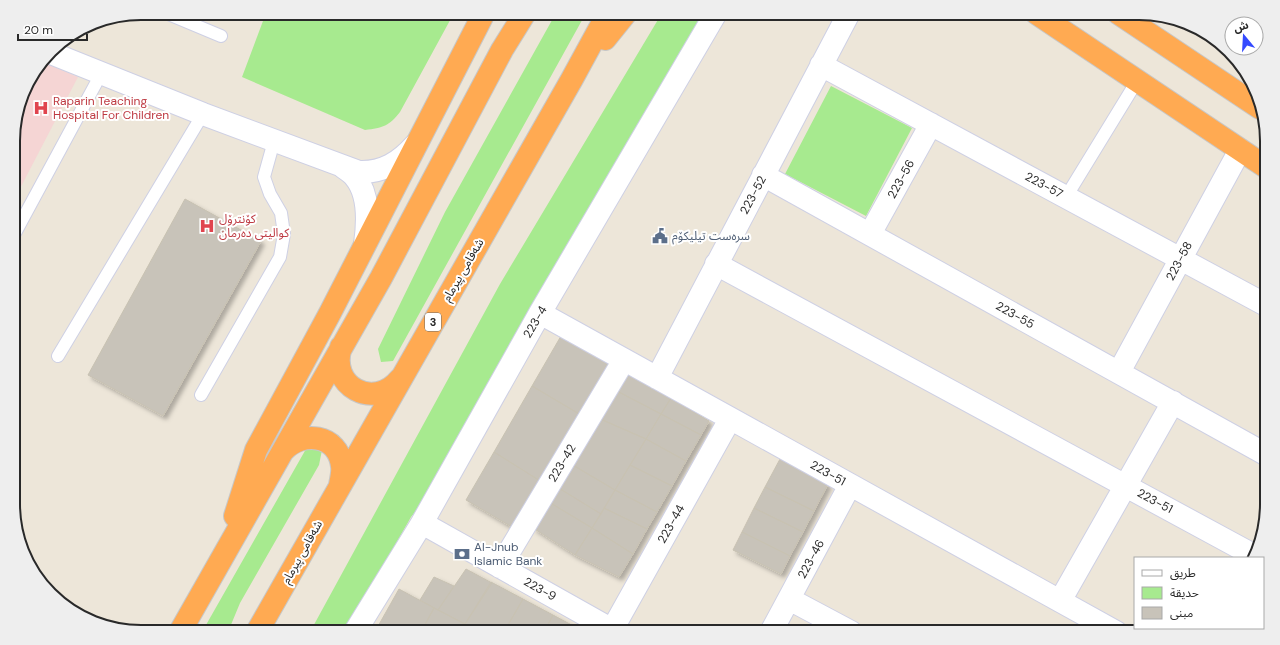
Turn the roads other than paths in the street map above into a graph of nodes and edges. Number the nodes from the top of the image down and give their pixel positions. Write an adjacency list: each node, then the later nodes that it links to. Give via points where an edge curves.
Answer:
1 (183, 20): 10 (lane)
2 (480, 20): 20 (highway)
3 (521, 20): 33 (highway, via 502,50 381,278)
4 (604, 20): 14 (highway, شەقامی پیرمام / 3)
5 (620, 20): 14 (highway)
6 (712, 20): 32 (street, 223-4)
7 (845, 20): 12 (street, 223-52)
8 (1046, 20): 15 (highway)
9 (1128, 20): 16 (highway)
10 (221, 36)
11 (56, 54): 13 (street)
12 (821, 65): 18 (street, 223-57); 24 (street, 223-52)
13 (101, 74): 17 (street); 26 (lane)
14 (572, 79): 37 (highway, شەقامی پیرمام / 3)
15 (1137, 81): 21 (highway); 25 (lane)
16 (1254, 104)
17 (203, 114): 19 (street); 34 (lane)
18 (931, 124): 25 (street, 223-57); 27 (street, 223-56)
19 (274, 141): 23 (street); 39 (lane, via 264,177 281,213 284,234 280,257)
20 (416, 145): 23 (street, via 389,167 369,172); 28 (highway)
21 (1240, 150): 22 (highway); 29 (street, 223-58)
22 (1260, 163)
23 (343, 167): 28 (street, via 355,176 361,187 368,224)
24 (763, 175): 27 (street, 223-55); 30 (street, 223-52)
25 (1066, 197): 29 (street, 223-57)
26 (20, 224)
27 (870, 234): 36 (street, 223-55)
28 (365, 244): 49 (highway, via 256,450)
29 (1181, 258): 31 (street, 223-57); 36 (street, 223-58)
30 (716, 264): 38 (street, 223-52); 45 (street, 223-51)
31 (1260, 302)
32 (540, 313): 35 (street, 223-51); 47 (street, 223-4)
33 (343, 342): 37 (highway, via 339,366 345,381 353,388 368,394 378,393 389,389); 43 (highway)
34 (58, 356)
35 (624, 360): 38 (street, 223-51); 50 (street, 223-42)
36 (1119, 372): 40 (street, 223-55)
37 (402, 376): 46 (highway, شەقامی پیرمام / 3)
38 (656, 378): 41 (street, 223-51)
39 (201, 395)
40 (1172, 402): 42 (street, 223-55); 45 (street)
41 (730, 419): 44 (street, 223-51); 57 (street, 223-44)
42 (1260, 450)
43 (282, 451): 46 (highway, via 297,439 308,437 323,440 332,446 341,460); 49 (highway)
44 (850, 485): 51 (street, 223-46); 52 (street, 223-51)
45 (1125, 485): 48 (street, 223-51); 52 (street)
46 (340, 486): 54 (highway, شەقامی پیرمام / 3)
47 (422, 523): 50 (street, 223-9); 55 (street, 223-4)
48 (1250, 553)
49 (220, 562): 53 (highway)
50 (500, 567): 56 (street, 223-9)
51 (789, 600): 58 (street, 223-46); 59 (street)
52 (1060, 601): 60 (street, 223-51)
53 (184, 625)
54 (261, 625)
55 (360, 625)
56 (603, 625)
57 (617, 625)
58 (775, 625)
59 (837, 625)
60 (1091, 625)

